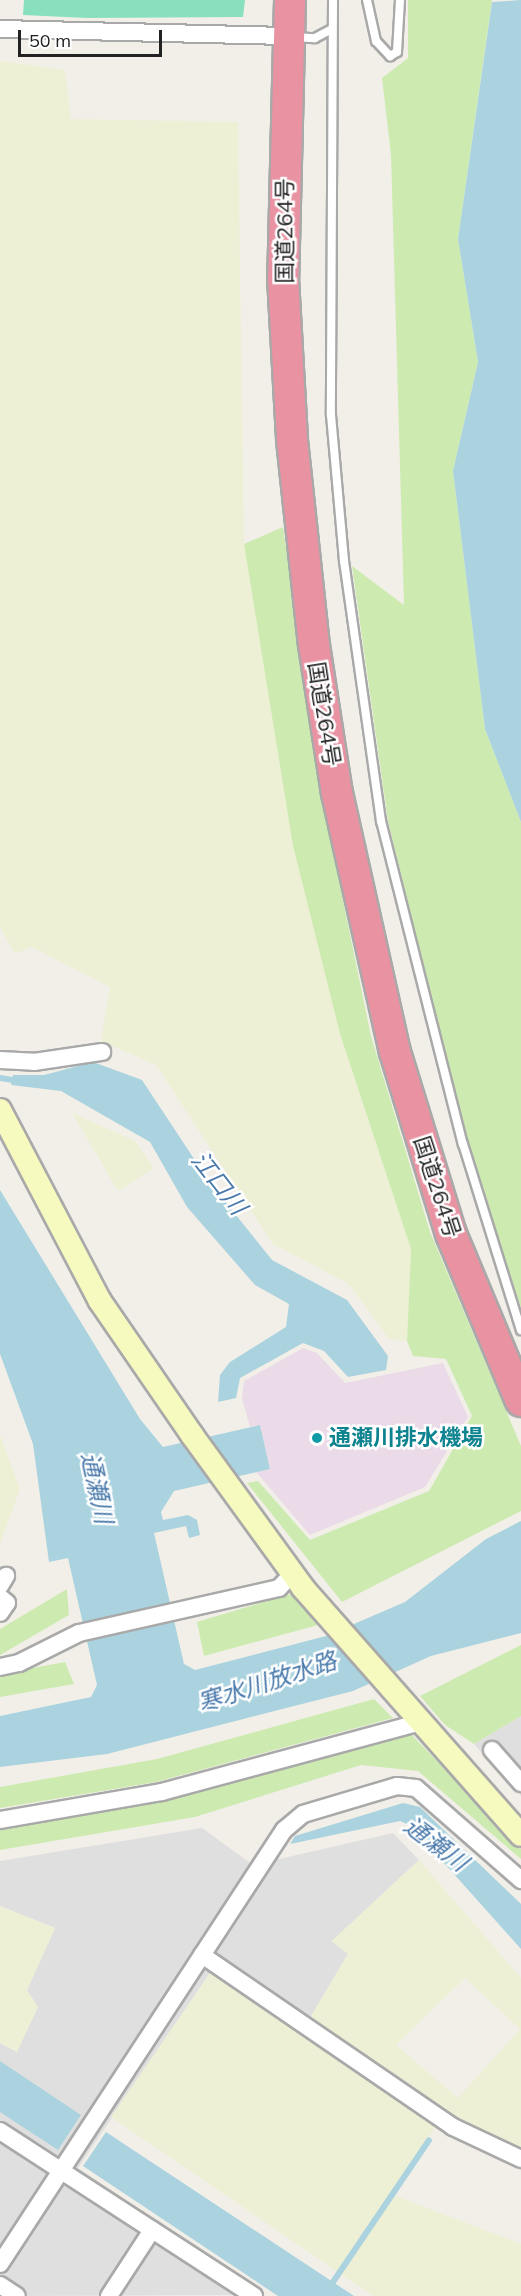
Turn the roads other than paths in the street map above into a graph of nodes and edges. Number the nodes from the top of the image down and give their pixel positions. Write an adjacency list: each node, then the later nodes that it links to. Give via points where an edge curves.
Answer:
1 (290, 0): 7 (highway, 国道264号)
2 (333, 0): 6 (lane)
3 (367, 0): 4 (lane, via 376,41 390,56 397,52)
4 (400, 0)
5 (0, 30): 7 (street)
6 (330, 30): 7 (lane, via 315,38); 11 (lane, via 331,415 344,561 381,821 463,1144)
7 (287, 36): 12 (highway, 国道264号, via 284,278 292,440 314,645 337,793 395,1052 451,1234)
8 (102, 1052): 9 (street, via 34,1062)
9 (0, 1060)
10 (0, 1110): 13 (street, via 100,1301)
11 (521, 1330)
12 (521, 1401)
13 (298, 1581): 16 (street, via 79,1634 19,1664); 17 (street)
14 (0, 1597): 15 (street, via 7,1603)
15 (0, 1613)
16 (0, 1667)
17 (413, 1719): 20 (street, via 162,1792); 21 (street)
18 (492, 1750): 19 (street)
19 (521, 1783)
20 (0, 1820)
21 (521, 1834)
22 (521, 1880): 23 (street, via 431,1796 397,1786 303,1814 284,1830)
23 (202, 1955): 25 (street, via 453,2127); 26 (street)
24 (0, 2131): 26 (street)
25 (521, 2159)
26 (61, 2172): 27 (street); 28 (street)
27 (152, 2230): 30 (street); 32 (street)
28 (0, 2264)
29 (0, 2285): 31 (street)
30 (250, 2295)
31 (17, 2296)
32 (109, 2296)

